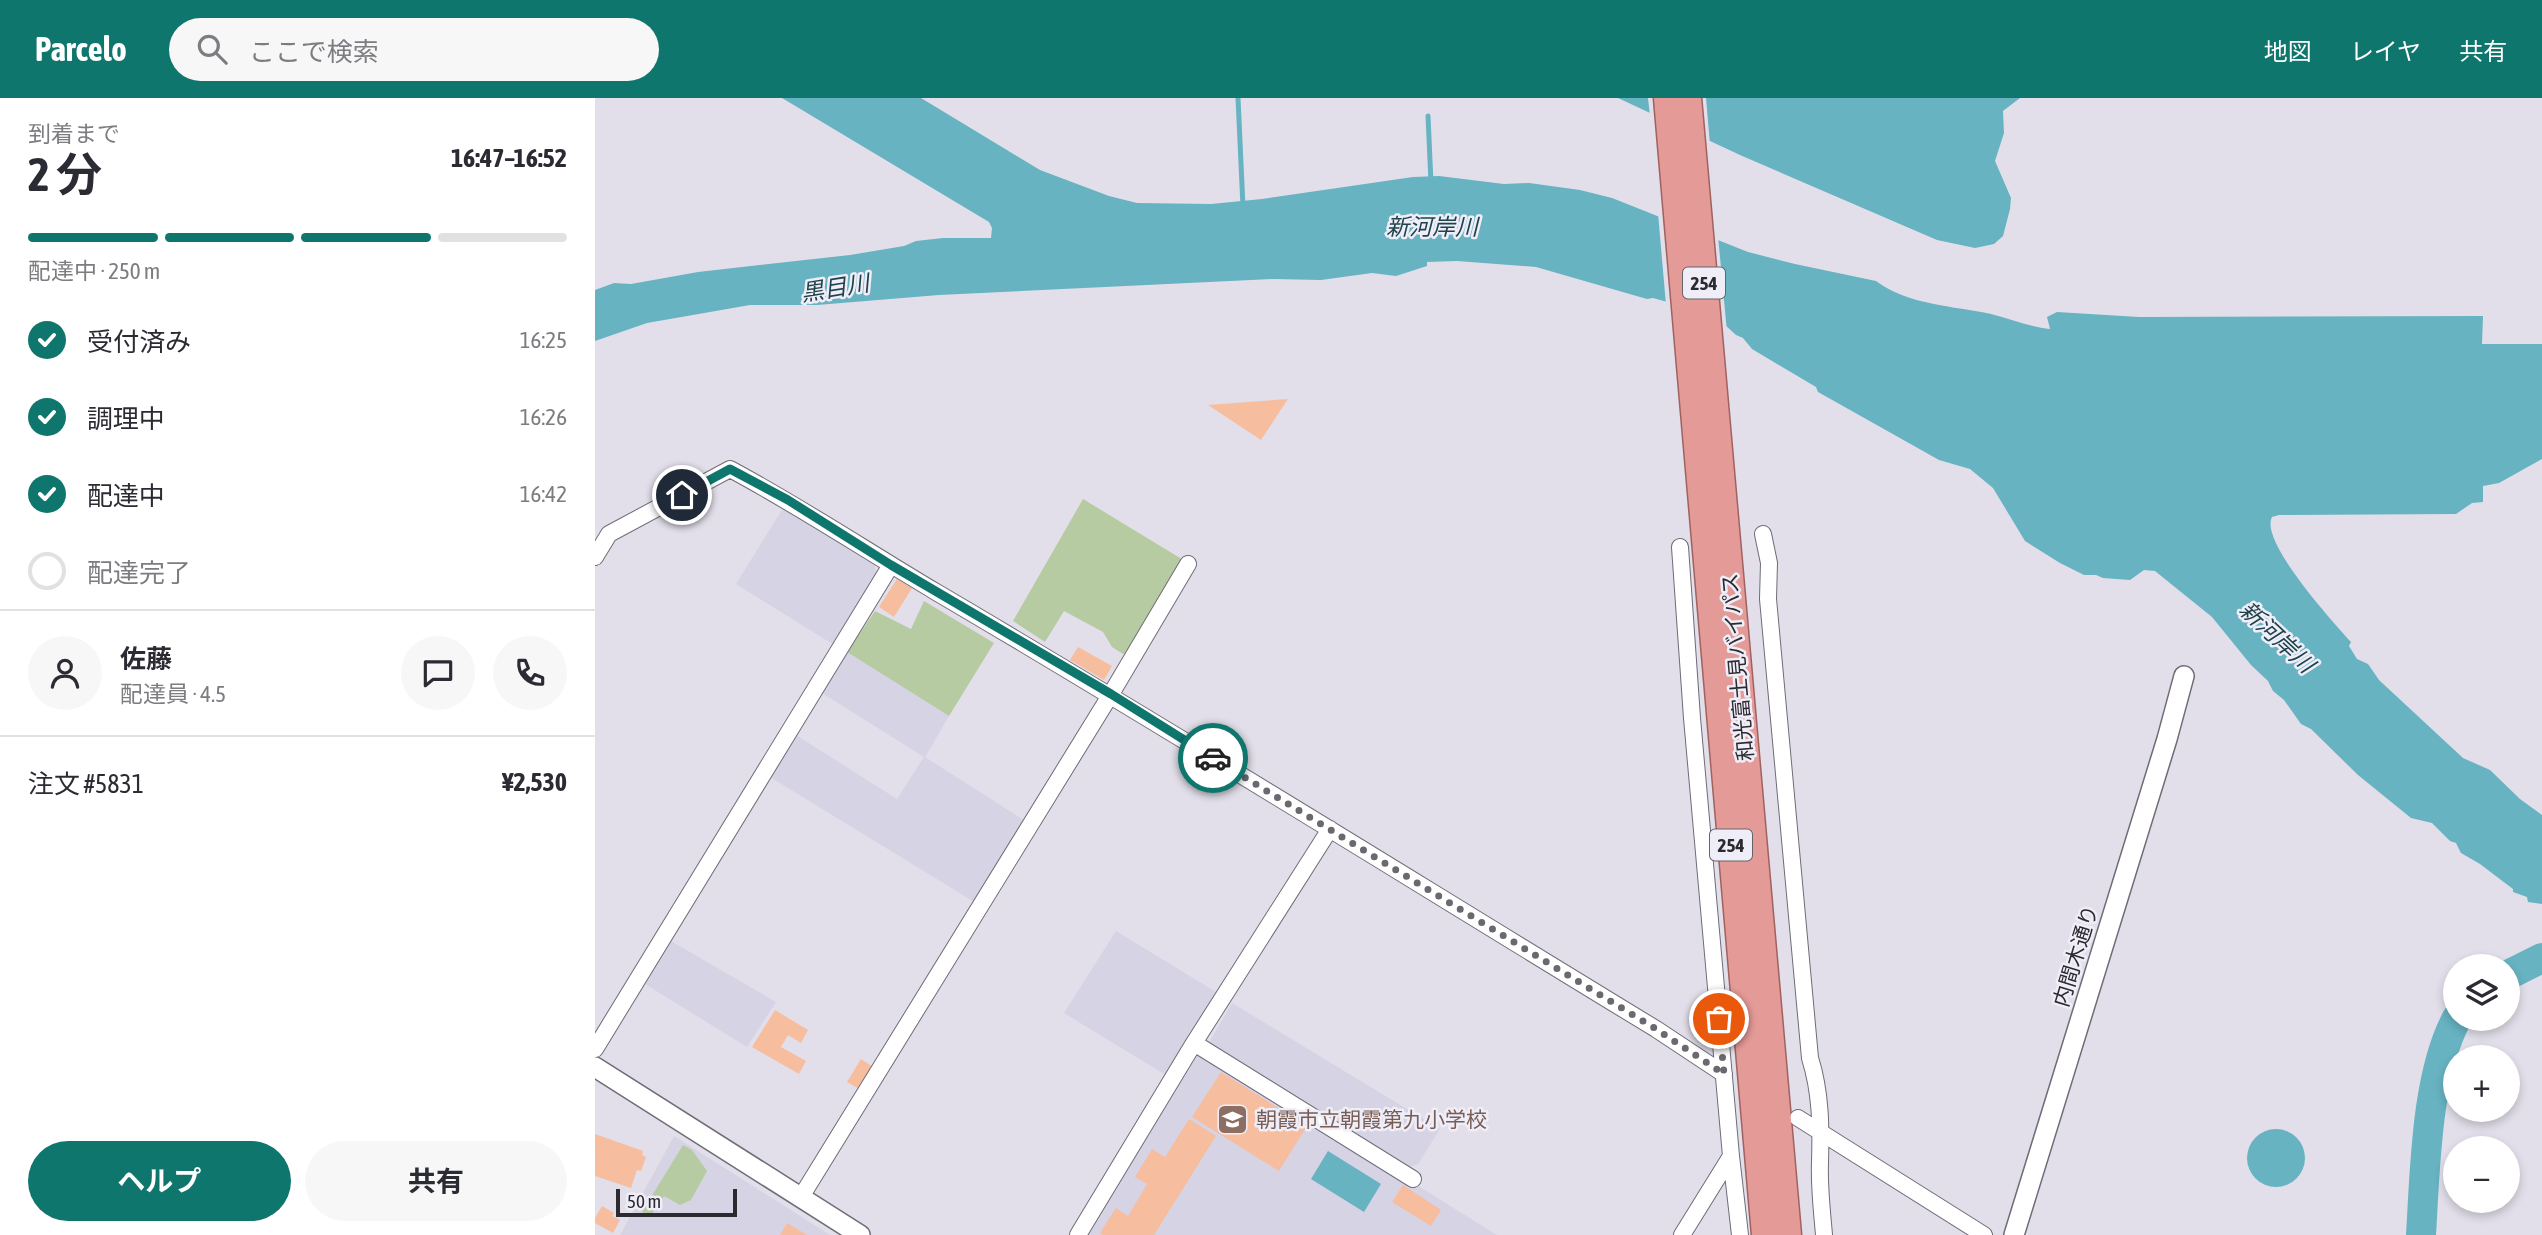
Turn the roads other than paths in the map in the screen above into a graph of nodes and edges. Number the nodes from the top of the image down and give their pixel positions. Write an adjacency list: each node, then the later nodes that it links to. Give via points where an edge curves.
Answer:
1 (1667, 98): 3 (highway, 和光富士見バイパス / 254)
2 (1688, 98): 3 (highway, 和光富士見バイパス / 254)
3 (1709, 462): 26 (highway, 和光富士見バイパス / 254); 27 (highway, 和光富士見バイパス / 254)
4 (1763, 534): 17 (street, via 1810,1058)
5 (1681, 547): 15 (street)
6 (595, 557): 8 (street, via 609,534 730,469)
7 (1188, 564): 10 (street)
8 (891, 565): 10 (street); 13 (street)
9 (2182, 683): 29 (street, 内間木通り)
10 (1111, 694): 11 (street); 20 (street)
11 (1330, 829): 12 (street); 15 (street)
12 (1194, 1043): 19 (street); 23 (street)
13 (595, 1049)
14 (595, 1067): 20 (street)
15 (1724, 1074): 18 (street)
16 (1798, 1118): 17 (street)
17 (1822, 1131): 21 (street); 28 (street, via 1819,1164)
18 (1731, 1156): 24 (street); 25 (street)
19 (1413, 1179)
20 (801, 1197): 22 (street)
21 (1981, 1234)
22 (860, 1235)
23 (1078, 1235)
24 (1682, 1235)
25 (1740, 1235)
26 (1765, 1235)
27 (1788, 1235)
28 (1824, 1235)
29 (2014, 1235)

